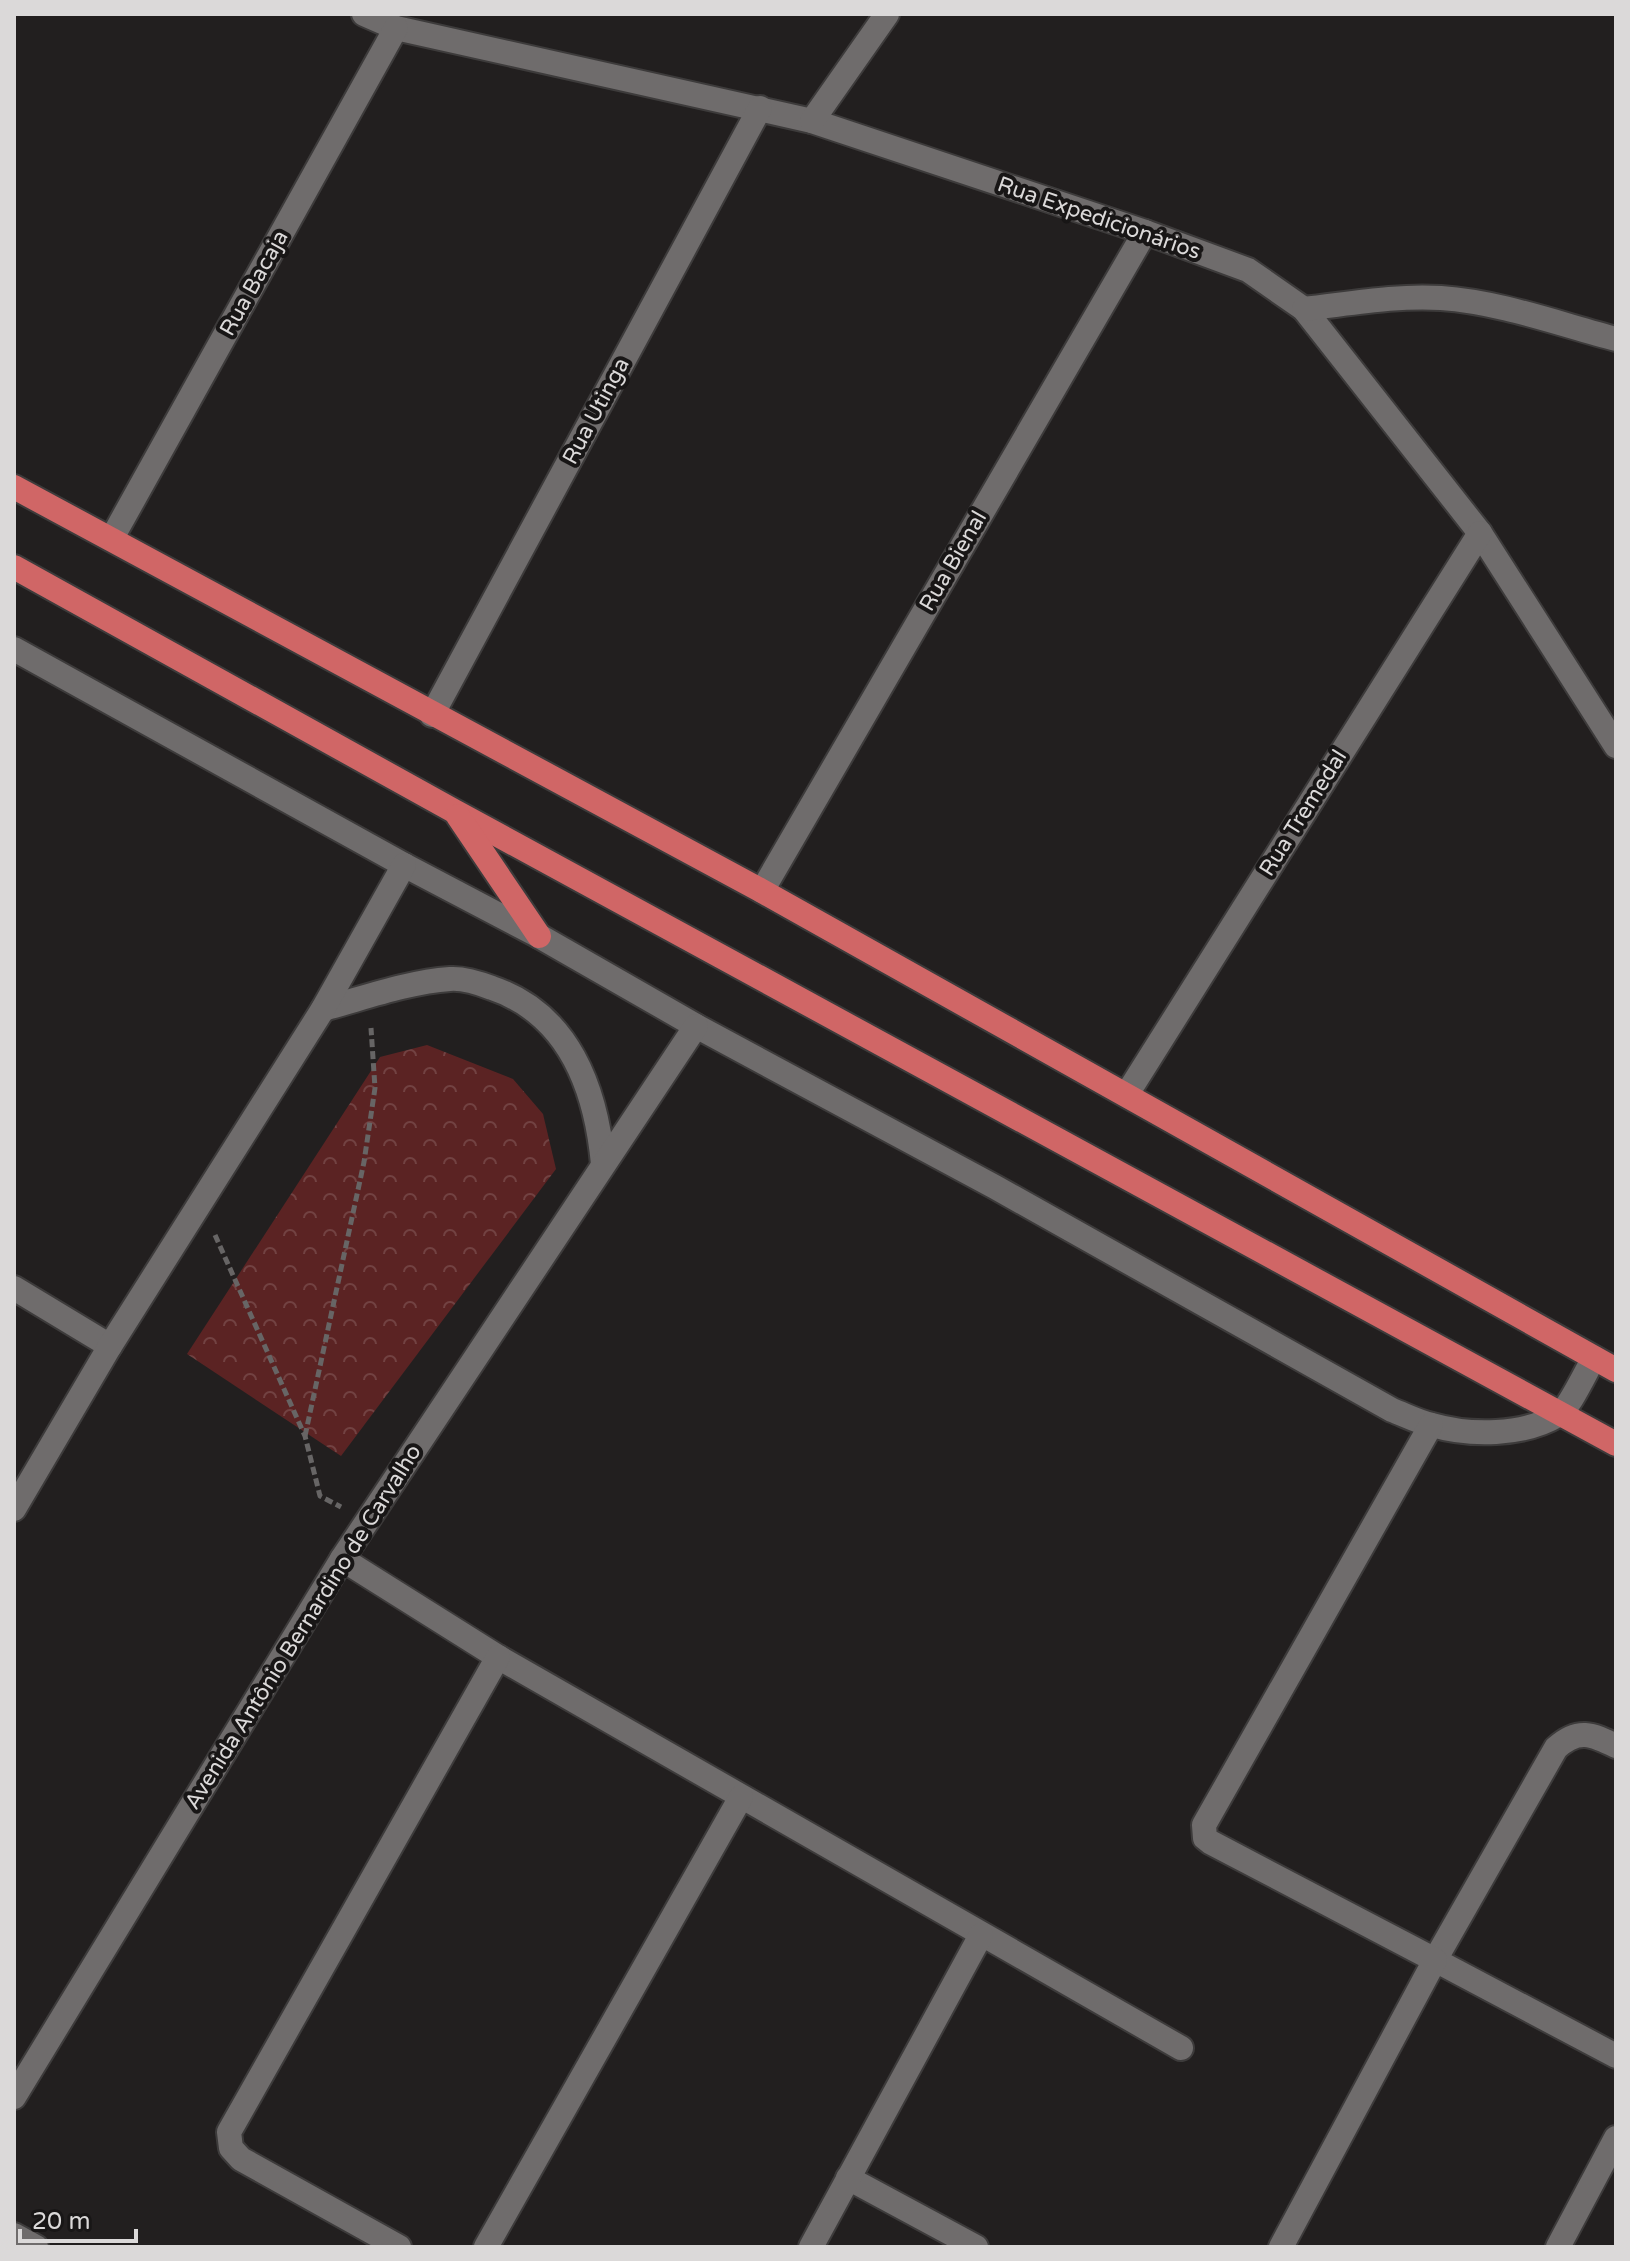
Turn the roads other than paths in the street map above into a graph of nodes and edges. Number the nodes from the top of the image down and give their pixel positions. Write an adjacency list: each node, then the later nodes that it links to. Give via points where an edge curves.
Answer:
1 (364, 14): 3 (street, Rua Expedicionários)
2 (887, 14): 5 (street)
3 (396, 28): 4 (street, Rua Expedicionários); 11 (street, Rua Bacaja)
4 (760, 108): 5 (street, Rua Expedicionários); 14 (street, Rua Utinga)
5 (812, 121): 6 (street, Rua Expedicionários)
6 (1145, 232): 7 (street, Rua Expedicionários, via 1248,270); 18 (street, Rua Bienal)
7 (1304, 309): 8 (street, via 1439,298 1476,302); 10 (street, Rua Expedicionários)
8 (1616, 339)
9 (14, 487): 11 (highway)
10 (1480, 533): 15 (street, Rua Expedicionários); 22 (street, Rua Tremedal)
11 (112, 538): 14 (highway)
12 (14, 567): 16 (highway)
13 (14, 649): 17 (street)
14 (432, 715): 18 (highway)
15 (1616, 746)
16 (454, 811): 19 (highway); 28 (highway)
17 (404, 865): 19 (street); 20 (street)
18 (762, 891): 22 (highway)
19 (539, 936): 21 (street)
20 (323, 1009): 23 (street, via 453,979 516,996 550,1024 576,1062 599,1125); 25 (street)
21 (696, 1026): 23 (street, Avenida Antônio Bernardino de Carvalho); 29 (street, via 1392,1410)
22 (1127, 1094): 26 (highway)
23 (603, 1164): 32 (street, Avenida Antônio Bernardino de Carvalho)
24 (14, 1288): 25 (street)
25 (110, 1346): 31 (street)
26 (1594, 1358): 27 (highway); 28 (street)
27 (1616, 1370)
28 (1561, 1414): 29 (street, via 1499,1432); 30 (highway)
29 (1431, 1425): 37 (street, via 1208,1816 1204,1832 1210,1842)
30 (1616, 1444)
31 (14, 1509)
32 (342, 1559): 33 (street); 40 (street, Avenida Antônio Bernardino de Carvalho)
33 (498, 1657): 35 (street); 45 (street, via 229,2132 231,2148 241,2159)
34 (1616, 1746): 37 (street, via 1581,1734 1556,1748)
35 (741, 1797): 36 (street); 46 (street)
36 (981, 1935): 38 (street); 42 (street)
37 (1435, 1960): 39 (street); 49 (street)
38 (1181, 2048)
39 (1616, 2056)
40 (14, 2097)
41 (1616, 2138): 50 (street)
42 (848, 2178): 47 (street); 48 (street)
43 (14, 2235): 44 (street)
44 (36, 2247)
45 (399, 2247)
46 (486, 2247)
47 (811, 2247)
48 (976, 2247)
49 (1281, 2247)
50 (1558, 2247)

